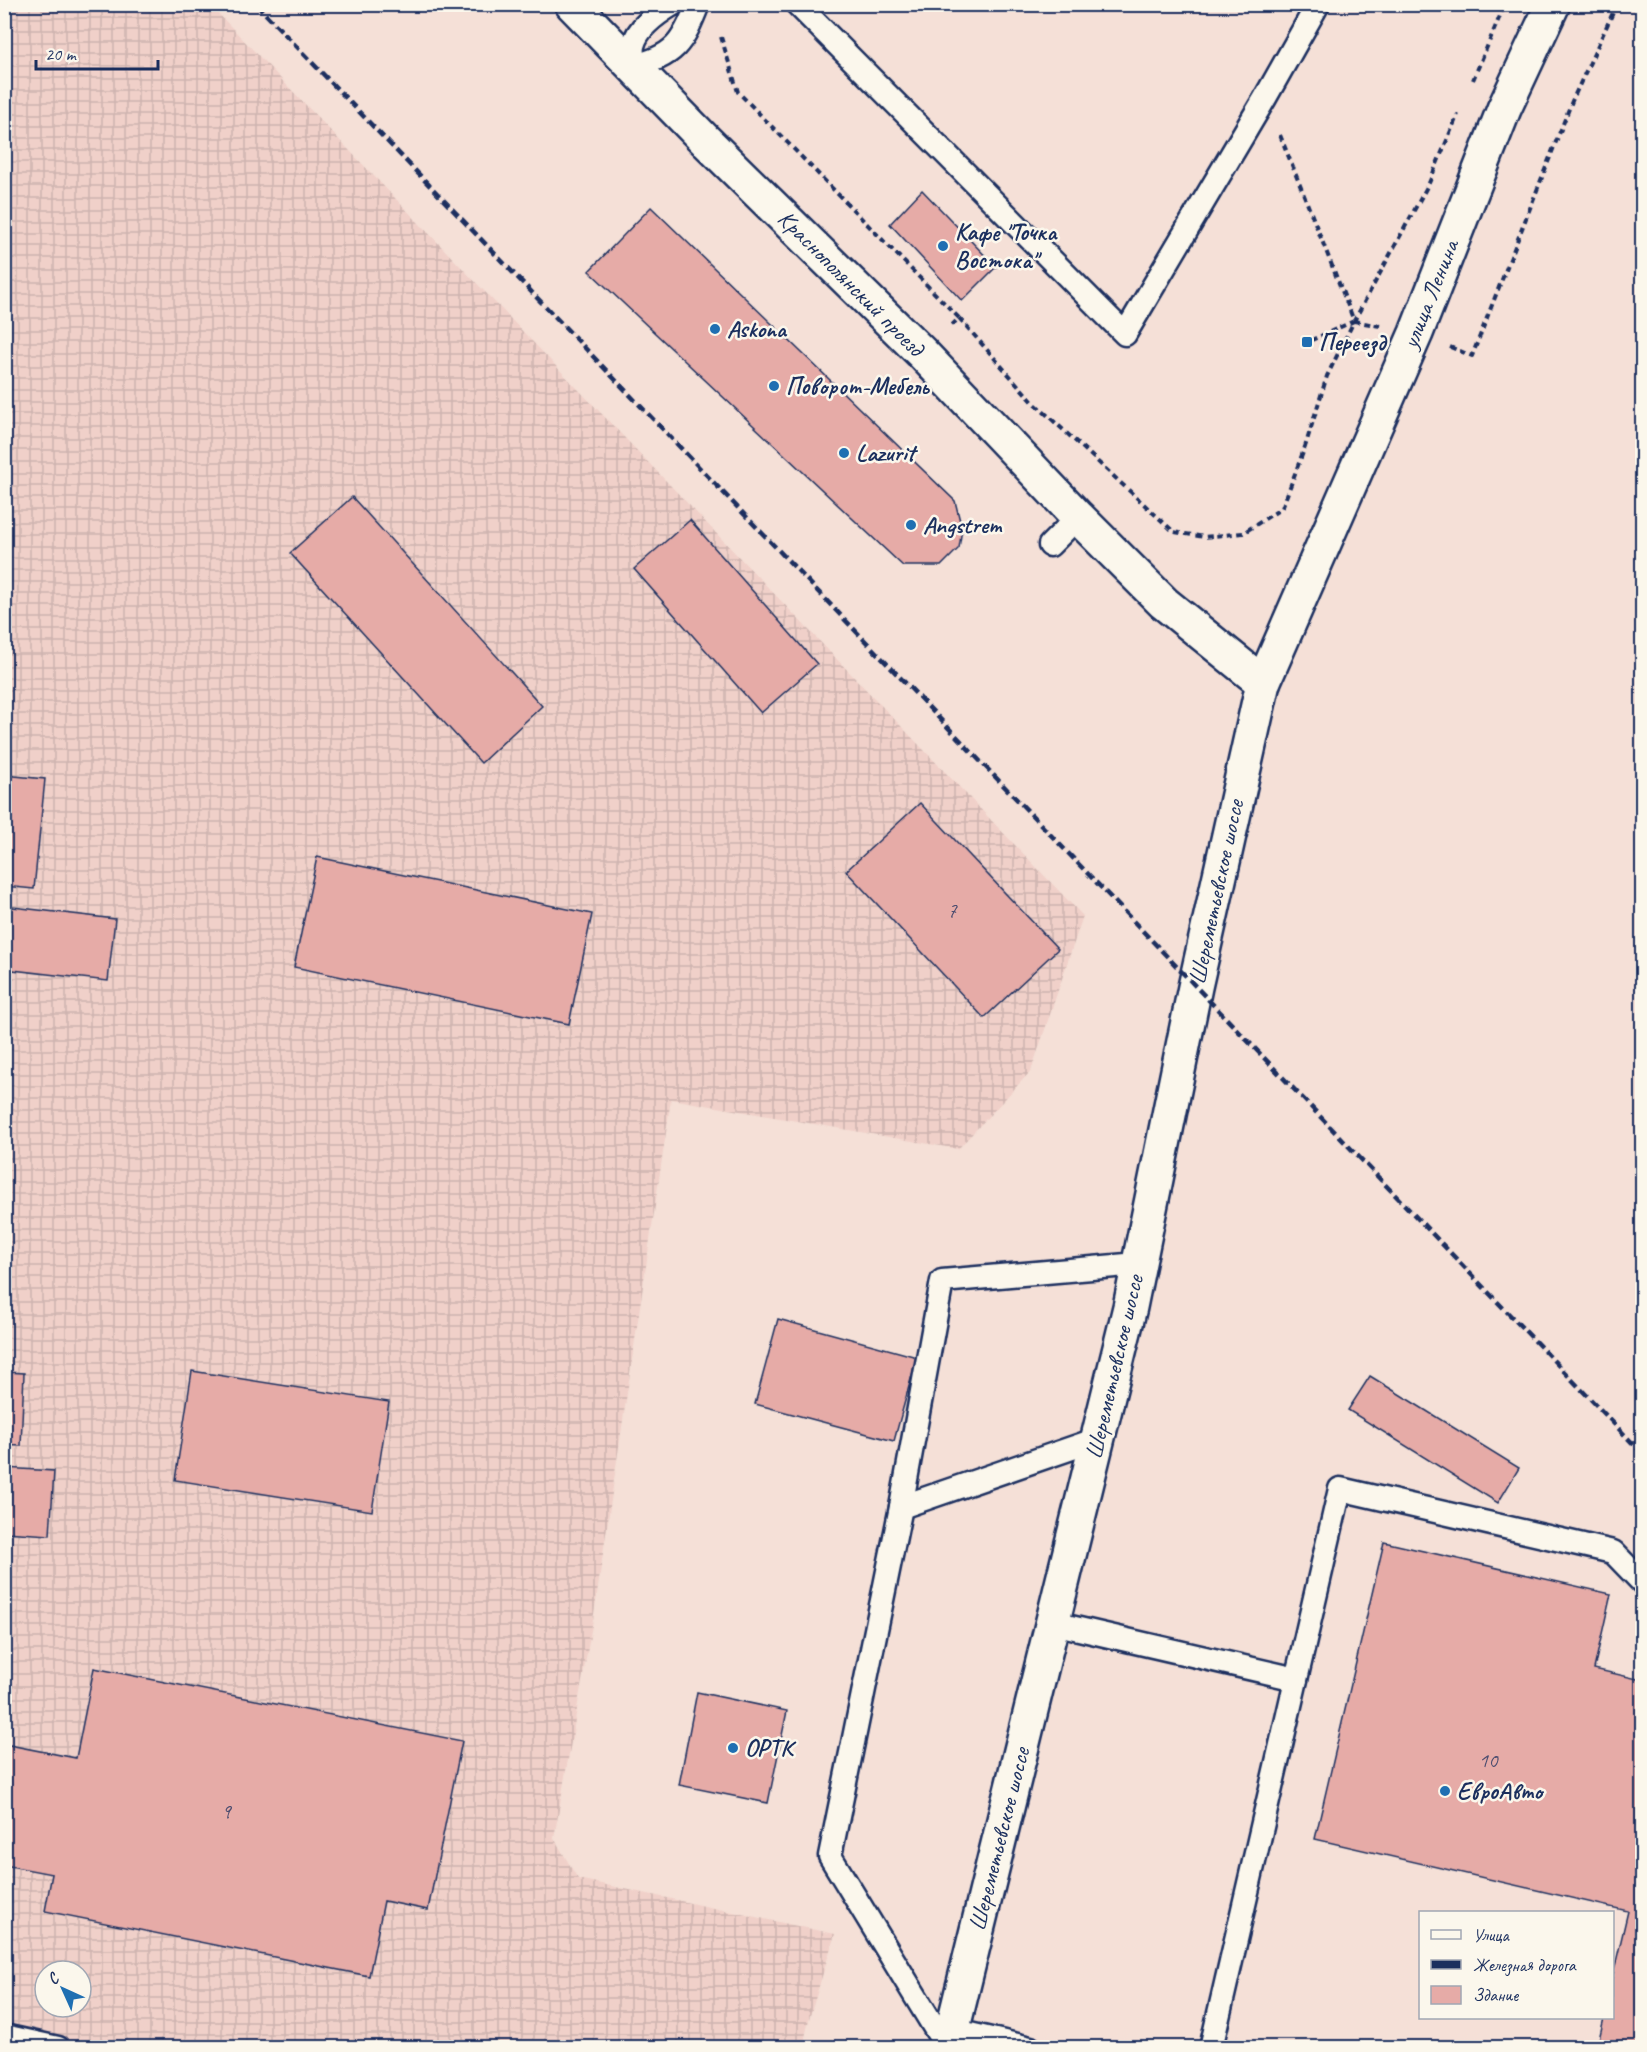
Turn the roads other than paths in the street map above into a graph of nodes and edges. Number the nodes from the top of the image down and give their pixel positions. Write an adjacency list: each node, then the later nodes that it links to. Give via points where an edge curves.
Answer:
1 (572, 4): 7 (main road, Краснополянский проезд)
2 (673, 4): 7 (lane, via 643,27 633,44)
3 (698, 4): 7 (lane, via 688,31 669,53)
4 (797, 4): 5 (lane, via 1125,334)
5 (1318, 4)
6 (1553, 4): 10 (main road, улица Ленина, via 1504,109 1416,333)
7 (633, 66): 8 (main road, Краснополянский проезд, via 922,353)
8 (1078, 517): 9 (lane); 10 (main road, Краснополянский проезд, via 1164,603)
9 (1050, 545)
10 (1263, 683): 11 (main road, Шереметьевское шоссе)
11 (1138, 1264): 12 (main road, Шереметьевское шоссе); 13 (lane, via 942,1281)
12 (1098, 1439): 13 (lane); 15 (main road, Шереметьевское шоссе)
13 (901, 1507): 18 (lane, via 830,1856)
14 (1642, 1582): 16 (lane, via 1613,1552 1340,1489)
15 (1053, 1623): 16 (lane); 18 (main road, Шереметьевское шоссе)
16 (1296, 1679): 21 (lane)
17 (4, 2036): 19 (lane)
18 (949, 2042): 20 (lane)
19 (58, 2048)
20 (1030, 2048)
21 (1210, 2048)

